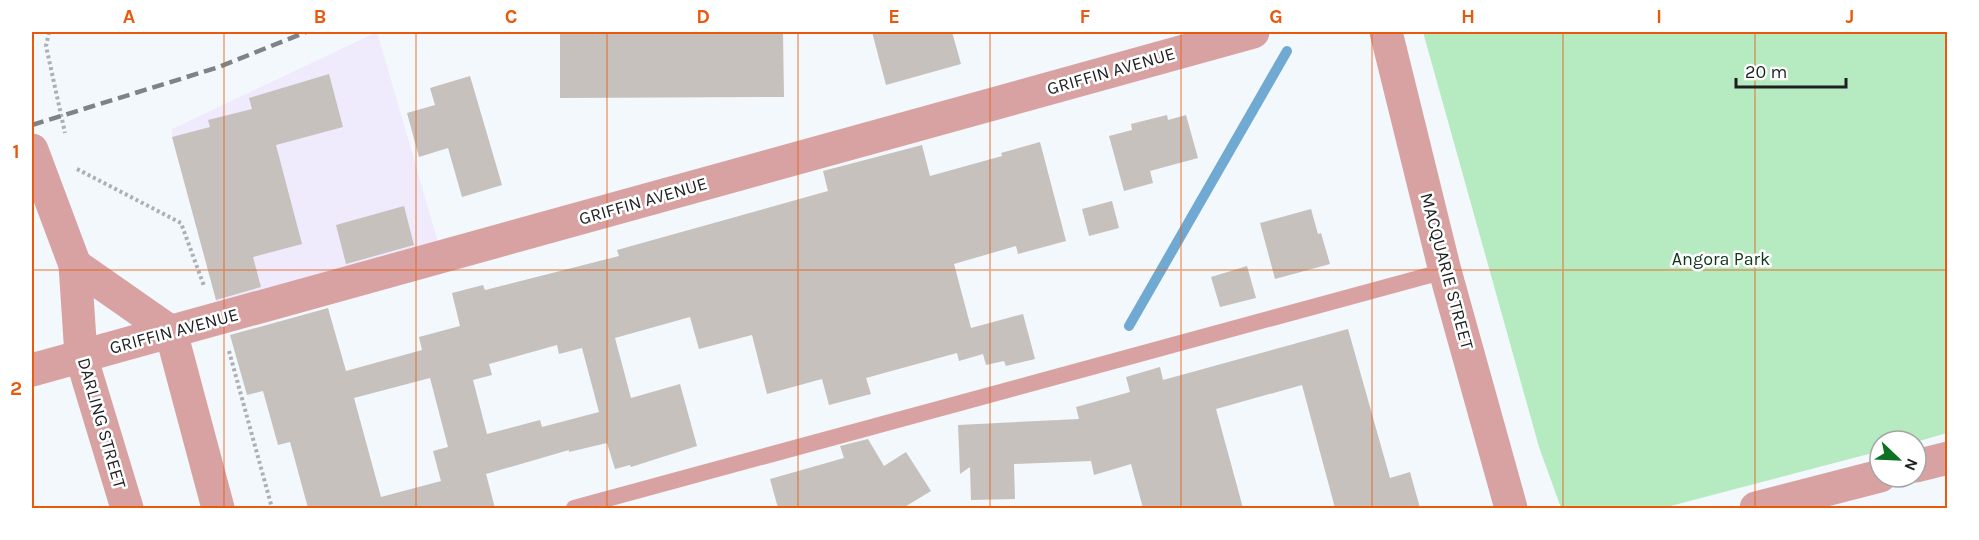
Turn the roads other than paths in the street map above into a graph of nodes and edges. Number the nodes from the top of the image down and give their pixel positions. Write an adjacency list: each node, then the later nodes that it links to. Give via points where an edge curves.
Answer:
1 (1254, 32): 6 (street, GRIFFIN AVENUE)
2 (1386, 32): 5 (street, MACQUARIE STREET)
3 (32, 150): 4 (street, DARLING STREET)
4 (75, 265): 6 (street); 7 (street, DARLING STREET)
5 (1445, 271): 14 (lane); 15 (street, MACQUARIE STREET)
6 (171, 332): 7 (street, GRIFFIN AVENUE); 13 (street)
7 (81, 356): 8 (street, GRIFFIN AVENUE); 12 (street, DARLING STREET)
8 (32, 370)
9 (1947, 458): 10 (street)
10 (1928, 463)
11 (1868, 479): 16 (street)
12 (127, 508)
13 (218, 508)
14 (574, 508)
15 (1511, 508)
16 (1756, 508)

